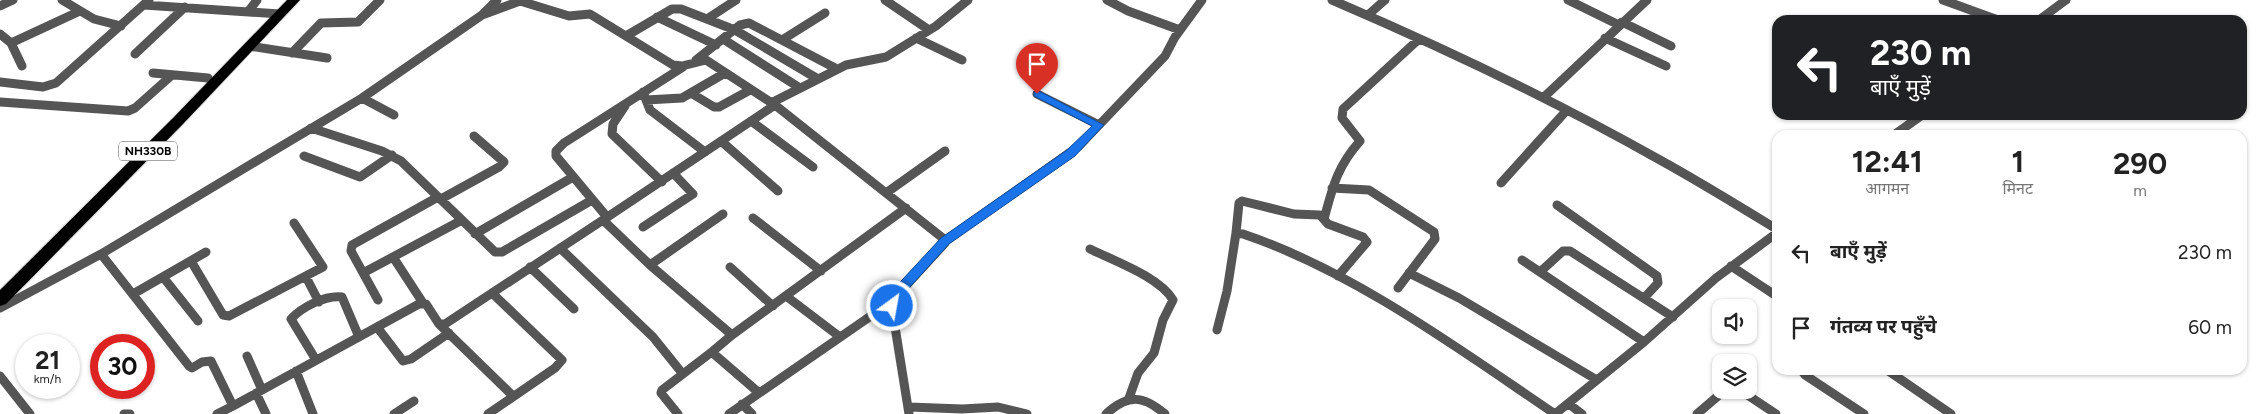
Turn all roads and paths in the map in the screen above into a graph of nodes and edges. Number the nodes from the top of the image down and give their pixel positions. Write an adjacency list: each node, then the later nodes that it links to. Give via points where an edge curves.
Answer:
1 (13, 0): 22 (street)
2 (78, 0): 20 (street)
3 (257, 0): 25 (street)
4 (283, 0): 27 (highway, NH330B)
5 (294, 0): 27 (highway, NH330B)
6 (380, 0): 50 (street, via 358,22 321,23)
7 (490, 0): 8 (street)
8 (497, 0): 28 (street)
9 (736, 0): 33 (street)
10 (885, 0): 37 (street)
11 (968, 0): 37 (street)
12 (1107, 0): 38 (street)
13 (1202, 0): 38 (street)
14 (1332, 0): 29 (street)
15 (1385, 0): 29 (street)
16 (1568, 0): 34 (street)
17 (1646, 0): 34 (street)
18 (1944, 0): 30 (street)
19 (2066, 0): 31 (street)
20 (65, 2): 24 (street)
21 (147, 2): 23 (street); 35 (street)
22 (0, 6)
23 (185, 7): 25 (street); 51 (street)
24 (80, 11): 35 (street, via 100,21); 46 (street)
25 (248, 12): 27 (street)
26 (825, 13): 45 (street)
27 (275, 14): 48 (highway, NH330B); 62 (highway, NH330B)
28 (482, 15): 40 (street, via 520,1 569,16 590,14); 70 (street)
29 (1368, 15): 44 (street)
30 (1984, 15)
31 (2046, 15)
32 (657, 17): 33 (street, via 675,8); 40 (street); 47 (street)
33 (707, 19): 36 (street)
34 (1621, 23): 42 (street); 49 (street)
35 (121, 26): 64 (street, via 51,86)
36 (735, 30): 43 (street); 45 (street, via 749,23); 63 (street)
37 (930, 30): 41 (street)
38 (1180, 30): 79 (street, via 1165,56)
39 (0, 34): 46 (street)
40 (626, 36): 57 (street)
41 (916, 38): 53 (street); 58 (street, via 881,59)
42 (1605, 38): 56 (street); 71 (street)
43 (723, 39): 47 (street); 65 (street)
44 (1420, 39): 71 (street); 93 (street, via 1343,109 1342,118 1360,141 1345,158)
45 (782, 40): 58 (street)
46 (11, 43): 55 (street)
47 (716, 45): 54 (street)
48 (249, 46): 50 (street); 137 (highway, NH330B)
49 (1671, 46)
50 (292, 52): 52 (street)
51 (135, 54)
52 (327, 58)
53 (962, 60)
54 (696, 61): 57 (street); 60 (street, via 706,60)
55 (22, 66)
56 (1666, 66)
57 (682, 67): 69 (street)
58 (837, 69): 63 (street)
59 (154, 73): 61 (street)
60 (725, 73): 66 (street); 67 (street)
61 (172, 75): 62 (street); 72 (street, via 136,108 128,111)
62 (208, 78): 130 (highway, NH330B)
63 (818, 79): 65 (street)
64 (0, 82)
65 (800, 88): 74 (street)
66 (750, 90): 67 (street, via 719,107); 74 (street)
67 (691, 94): 69 (street, via 678,99)
68 (1037, 94): 79 (street)
69 (644, 96): 73 (street); 85 (street, via 650,110)
70 (362, 98): 76 (street); 80 (street)
71 (1543, 98): 75 (street)
72 (0, 102)
73 (628, 102): 90 (street, via 556,151 556,156); 91 (street, via 613,124 612,134)
74 (773, 104): 78 (street); 95 (street)
75 (1567, 110): 92 (street); 107 (street, via 1648,153)
76 (394, 114)
77 (1915, 120): 81 (street)
78 (751, 121): 83 (street); 88 (street)
79 (1099, 125): 111 (street, via 1071,153)
80 (311, 128): 87 (street); 115 (street)
81 (1901, 130)
82 (474, 136): 96 (street, via 504,162)
83 (721, 141): 85 (street); 94 (street)
84 (945, 151): 95 (street)
85 (705, 152): 89 (street)
86 (304, 156): 87 (street, via 360,177)
87 (392, 156): 96 (street, via 410,168)
88 (813, 167)
89 (673, 173): 91 (street); 106 (street, via 693,194)
90 (573, 177): 97 (street); 109 (street)
91 (662, 182): 101 (street)
92 (1501, 183)
93 (1332, 188): 103 (street); 126 (street, via 1369,190 1434,232 1435,239)
94 (778, 191)
95 (886, 193): 99 (street)
96 (439, 198): 104 (street); 125 (street, via 352,245 351,251)
97 (592, 200): 101 (street); 109 (street, via 498,253)
98 (1557, 205): 136 (street, via 1657,276 1658,283)
99 (906, 208): 111 (street); 123 (street)
100 (723, 214): 119 (street)
101 (605, 218): 112 (street); 119 (street)
102 (753, 218): 123 (street)
103 (1324, 219): 108 (street, via 1317,214 1294,214 1242,201 1239,203); 127 (street, via 1363,236 1367,242)
104 (462, 220): 109 (street); 116 (street)
105 (294, 223): 129 (street, via 323,265)
106 (642, 227)
107 (1772, 227)
108 (1236, 233): 127 (street, via 1288,249); 149 (street)
109 (475, 234)
110 (1772, 235): 120 (street)
111 (945, 241): 140 (street)
112 (560, 248): 121 (street); 159 (street, via 653,336)
113 (1090, 250): 167 (street, via 1154,281 1173,300 1163,320 1154,353 1138,373)
114 (206, 252): 118 (street)
115 (101, 254): 134 (street); 143 (street)
116 (393, 257): 125 (street); 141 (street)
117 (1522, 260): 124 (street)
118 (191, 261): 128 (street); 129 (street, via 226,316)
119 (650, 265): 151 (street)
120 (1731, 266): 133 (street); 145 (street)
121 (530, 267): 132 (street); 144 (street)
122 (730, 267): 142 (street)
123 (821, 271): 135 (street)
124 (1540, 272): 136 (street, via 1563,251 1570,251); 154 (street)
125 (363, 273): 138 (street)
126 (1409, 273): 131 (street); 163 (street, via 1459,298)
127 (1338, 276): 189 (street, via 1468,355)
128 (163, 277): 134 (street); 146 (street)
129 (306, 278): 139 (street)
130 (0, 288)
131 (1398, 288)
132 (492, 293): 147 (street, via 445,324); 166 (street, via 562,357 559,365)
133 (1772, 293)
134 (133, 294): 173 (street, via 189,366 192,368 202,362 211,362)
135 (786, 296): 142 (street); 153 (street)
136 (1644, 298): 145 (street)
137 (0, 300)
138 (378, 300)
139 (319, 302): 152 (street, via 335,295 342,297); 157 (street, via 296,313 292,319)
140 (891, 302): 153 (street); 174 (street)
141 (423, 303): 147 (street); 148 (street)
142 (772, 306): 151 (street)
143 (0, 308)
144 (574, 309)
145 (1674, 318): 154 (street)
146 (198, 321)
147 (439, 324): 150 (street)
148 (376, 327): 150 (street, via 403,361 411,359); 152 (street)
149 (1217, 330)
150 (448, 333): 166 (street)
151 (732, 335): 155 (street)
152 (359, 337): 157 (street)
153 (840, 337): 165 (street)
154 (1644, 342): 163 (street)
155 (713, 351): 159 (street); 165 (street)
156 (247, 356): 164 (street)
157 (316, 360): 158 (street)
158 (296, 371): 164 (street); 180 (street)
159 (682, 373): 183 (street, via 661,393)
160 (1805, 375): 193 (street)
161 (1894, 375): 194 (street)
162 (0, 376): 175 (street)
163 (1598, 380): 172 (street)
164 (259, 392): 173 (street); 179 (street)
165 (758, 392): 171 (street)
166 (512, 396): 182 (street)
167 (1129, 398): 187 (street); 188 (street, via 1149,402)
168 (1714, 399): 191 (street)
169 (1754, 399): 192 (street)
170 (414, 402): 181 (street)
171 (742, 404): 184 (street); 185 (street)
172 (1568, 404): 189 (street); 190 (street)
173 (233, 406): 178 (street)
174 (910, 412): 186 (street, via 998,407)
175 (30, 414)
176 (124, 414): 177 (street)
177 (130, 414)
178 (217, 414)
179 (266, 414)
180 (313, 414)
181 (394, 414)
182 (488, 414)
183 (678, 414)
184 (729, 414)
185 (752, 414)
186 (1028, 414)
187 (1106, 414)
188 (1164, 414)
189 (1555, 414)
190 (1582, 414)
191 (1697, 414)
192 (1776, 414)
193 (1864, 414)
194 (1951, 414)

